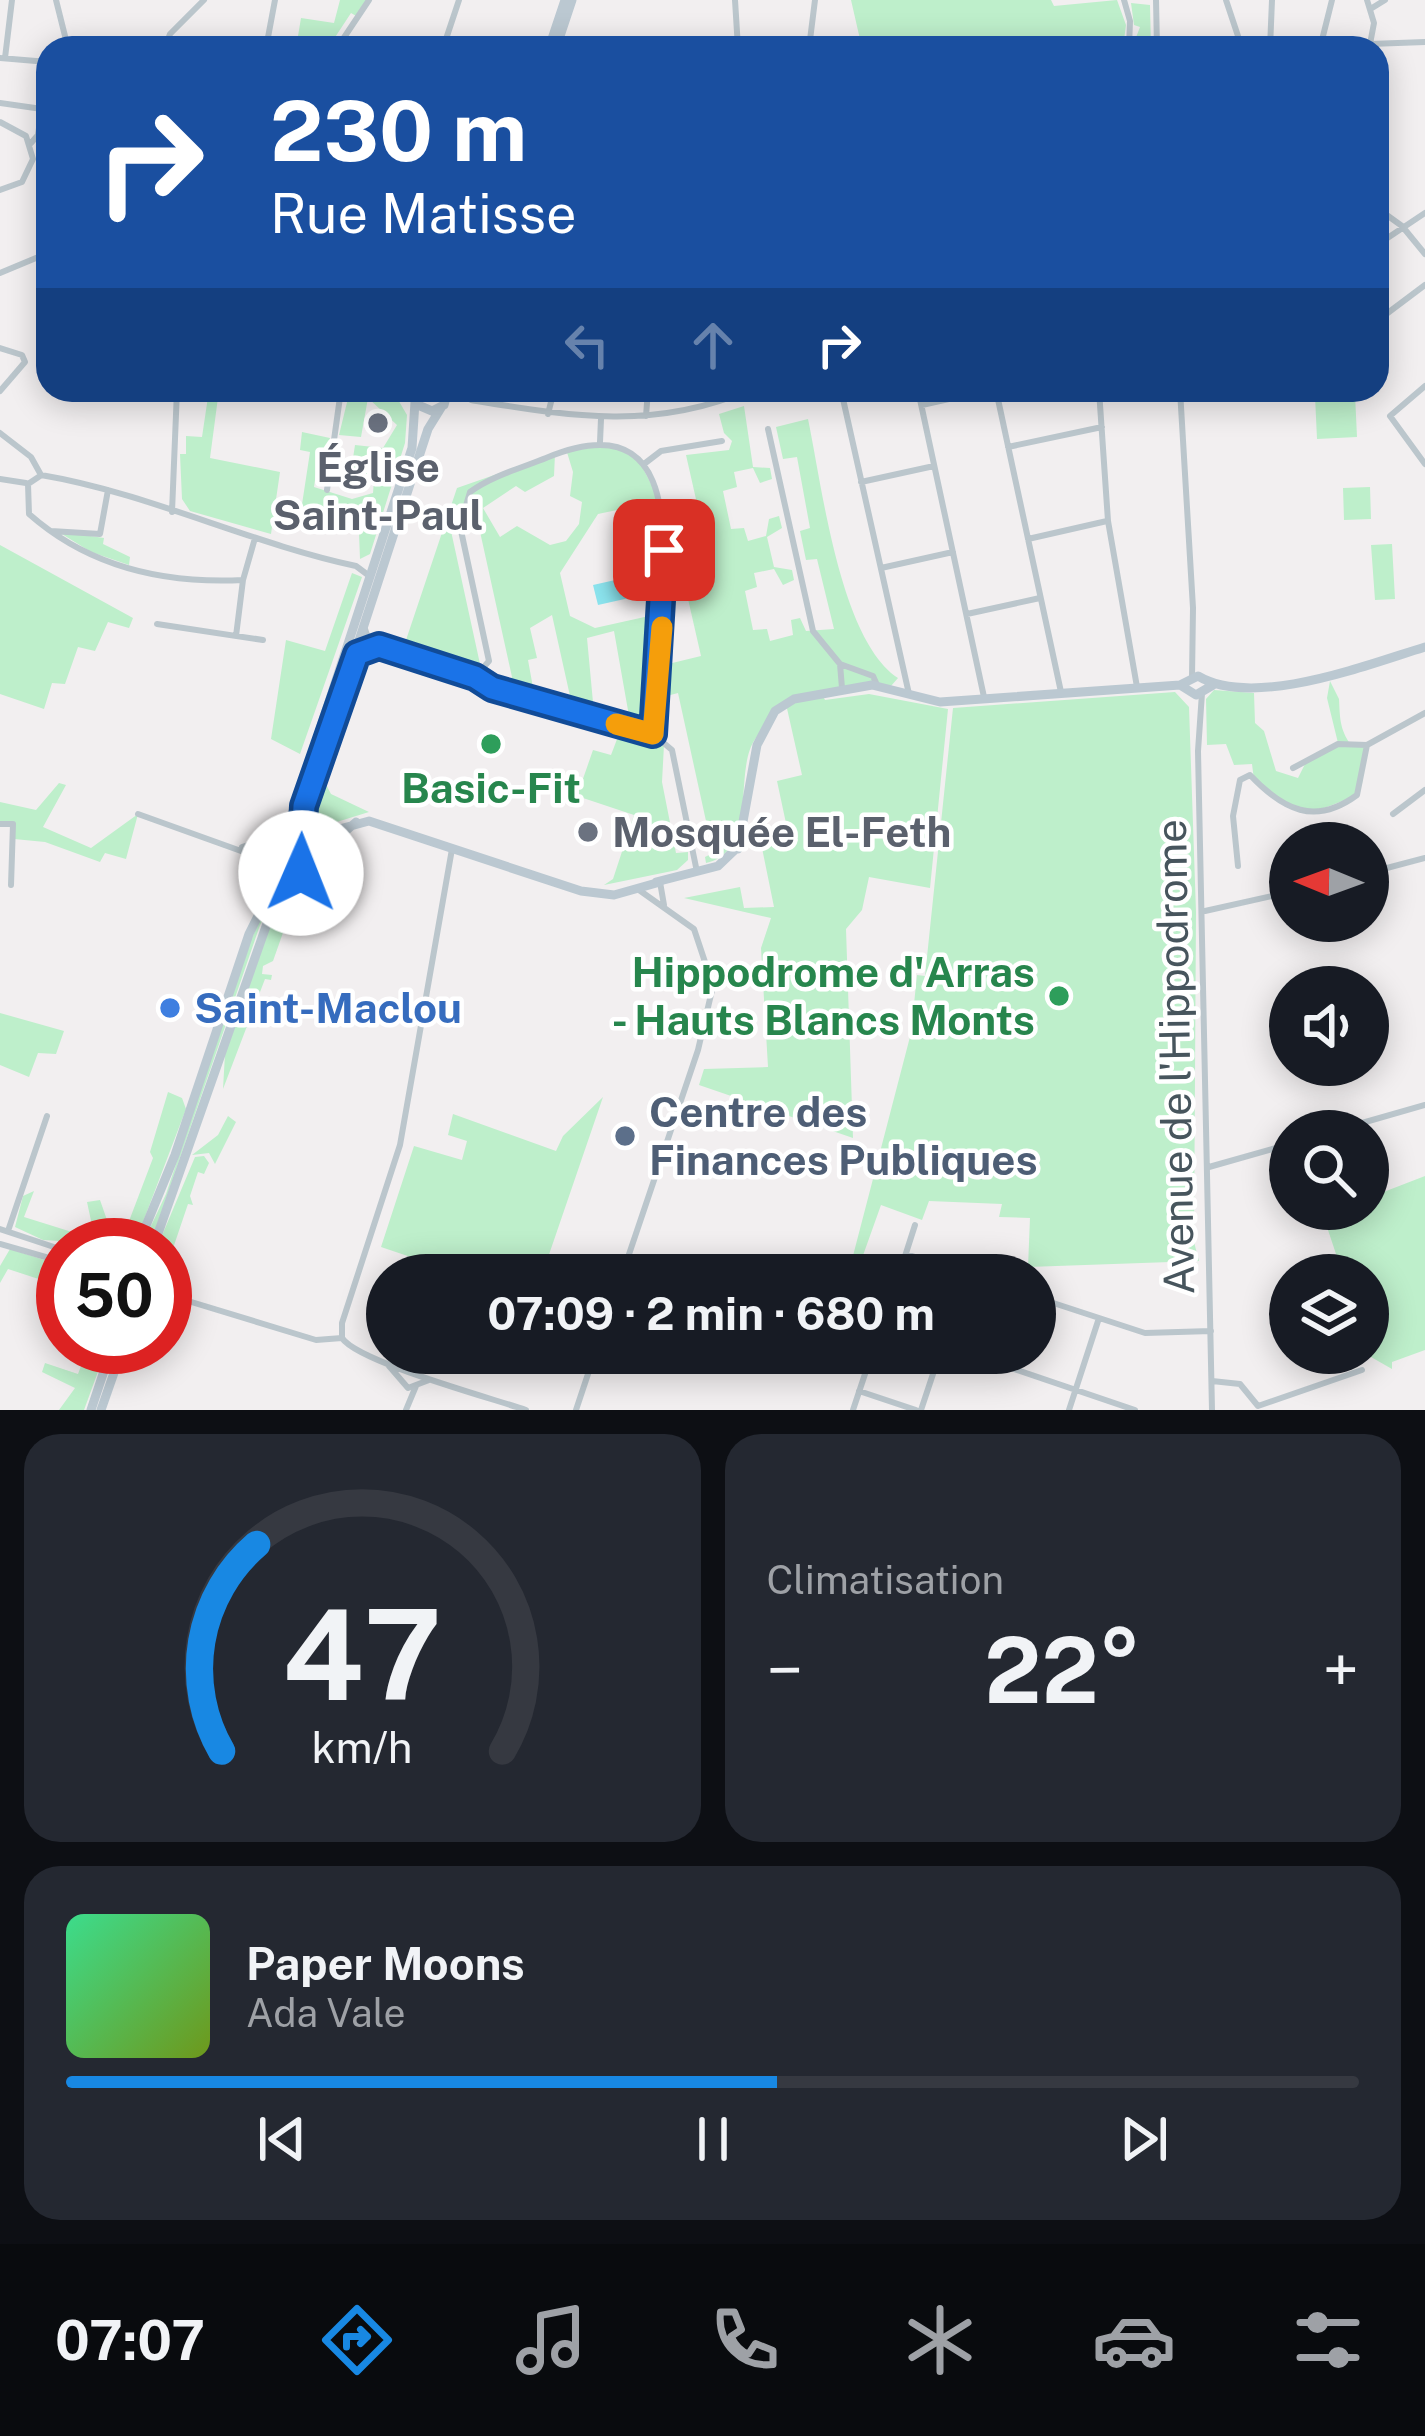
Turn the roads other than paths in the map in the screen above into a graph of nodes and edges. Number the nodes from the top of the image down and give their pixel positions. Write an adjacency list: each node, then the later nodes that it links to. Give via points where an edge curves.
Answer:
1 (12, 0): 33 (street)
2 (56, 0): 17 (street)
3 (204, 0): 18 (street)
4 (275, 0): 19 (street)
5 (369, 0): 20 (street)
6 (459, 0): 21 (street)
7 (569, 0): 22 (main road)
8 (734, 0): 23 (street)
9 (814, 0): 24 (street)
10 (1124, 0): 25 (street)
11 (1156, 0): 26 (street)
12 (1226, 0): 27 (street)
13 (1272, 0): 28 (street)
14 (1331, 0): 29 (street)
15 (1385, 0): 16 (street)
16 (1370, 4): 30 (street)
17 (65, 36)
18 (173, 36)
19 (268, 36)
20 (345, 36)
21 (447, 36)
22 (556, 36)
23 (737, 36)
24 (810, 36)
25 (1129, 36)
26 (1157, 36)
27 (1238, 36)
28 (1270, 36)
29 (1323, 36)
30 (1370, 36)
31 (1425, 42): 32 (street)
32 (1389, 45)
33 (3, 58): 34 (street)
34 (36, 63)
35 (0, 103): 36 (street)
36 (36, 108)
37 (0, 122): 39 (street)
38 (36, 128): 39 (street)
39 (31, 143): 40 (street, via 22,182)
40 (0, 190)
41 (1425, 213): 43 (street)
42 (1389, 217): 43 (street)
43 (1402, 226): 44 (street); 45 (street)
44 (1389, 236)
45 (1425, 254)
46 (36, 258): 47 (street)
47 (0, 273)
48 (1425, 285): 49 (street)
49 (1389, 312)
50 (0, 349): 52 (street, via 25,362)
51 (1425, 386): 81 (street, via 1391,412)
52 (0, 391)
53 (177, 402): 89 (street)
54 (339, 402): 88 (street)
55 (412, 402): 95 (main road, via 412,448)
56 (418, 402): 70 (main road, via 428,411)
57 (444, 402): 70 (main road)
58 (463, 402): 70 (street)
59 (483, 402): 71 (street)
60 (551, 402): 71 (street)
61 (648, 402): 72 (street)
62 (716, 402): 72 (street)
63 (844, 402): 85 (street)
64 (921, 402): 69 (street)
65 (936, 402): 69 (street)
66 (996, 402): 79 (street)
67 (1100, 402): 74 (street)
68 (1181, 402): 112 (street, Avenue de l'Hippodrome)
69 (922, 405): 82 (street)
70 (442, 407): 103 (main road)
71 (548, 413): 73 (street)
72 (646, 418): 73 (street)
73 (601, 419): 77 (street)
74 (1102, 427): 79 (street); 90 (street)
75 (768, 429): 109 (street, via 813,632)
76 (0, 434): 83 (street, via 32,457)
77 (600, 442): 80 (street); 110 (street, via 470,492 460,526 489,661)
78 (722, 442): 80 (street, via 661,451)
79 (1008, 447): 93 (street)
80 (644, 464): 119 (street, via 660,501 664,550)
81 (1425, 464)
82 (935, 466): 85 (street); 94 (street)
83 (41, 475): 86 (street); 87 (street)
84 (0, 479): 86 (street)
85 (861, 482): 97 (street)
86 (28, 484): 91 (street, via 29,514)
87 (109, 490): 89 (street); 91 (street, via 100,534)
88 (327, 490)
89 (172, 512): 92 (street)
90 (1108, 520): 93 (street); 113 (street)
91 (51, 531): 99 (street, via 137,573)
92 (255, 538): 96 (street); 99 (street)
93 (1028, 539): 100 (street)
94 (953, 552): 97 (street); 101 (street)
95 (374, 558): 96 (street); 98 (main road)
96 (356, 566): 98 (street)
97 (880, 568): 116 (street)
98 (368, 575): 127 (main road, via 292,815)
99 (243, 580): 104 (street)
100 (1041, 598): 101 (street); 115 (street)
101 (967, 614): 117 (street)
102 (157, 624): 104 (street)
103 (364, 628): 106 (street); 108 (main road)
104 (236, 636): 105 (street)
105 (263, 640)
106 (379, 646): 108 (street); 110 (street)
107 (1425, 647): 112 (main road, via 1281,686)
108 (357, 654): 128 (main road, via 304,806)
109 (840, 664): 111 (street); 114 (street)
110 (475, 677): 119 (street)
111 (877, 685): 114 (main road); 116 (main road)
112 (1197, 685): 113 (main road); 143 (street, Avenue de l'Hippodrome)
113 (1137, 687): 115 (main road)
114 (842, 688): 136 (main road, via 783,704 766,721 738,849)
115 (1061, 692): 117 (main road)
116 (909, 694): 117 (main road, via 940,702)
117 (983, 698)
118 (1425, 713): 120 (street)
119 (653, 734): 136 (street, via 672,750)
120 (1366, 745): 121 (street, via 1338,744); 134 (street, via 1352,800 1304,814 1246,774 1233,807)
121 (1293, 768)
122 (1425, 790): 124 (street)
123 (139, 814): 129 (street)
124 (1393, 814)
125 (356, 822): 128 (main road); 130 (main road); 132 (main road)
126 (0, 824): 139 (street, via 13,824)
127 (276, 833): 128 (main road); 129 (street); 133 (main road)
128 (308, 835): 132 (main road)
129 (237, 847): 133 (street)
130 (452, 849): 140 (main road, via 598,893); 162 (street, via 400,1145)
131 (1425, 858): 135 (street)
132 (312, 862): 137 (main road)
133 (270, 863): 137 (main road); 149 (main road, via 273,885)
134 (1238, 866)
135 (1389, 867)
136 (697, 873): 138 (main road)
137 (296, 874): 150 (main road, via 261,936)
138 (660, 881): 140 (main road); 142 (street)
139 (10, 885)
140 (642, 890): 142 (street)
141 (1269, 897): 143 (street)
142 (664, 905): 155 (street, via 702,942 712,1006)
143 (1205, 911): 148 (street, Avenue de l'Hippodrome)
144 (1425, 1105): 145 (street)
145 (1389, 1115)
146 (47, 1116): 152 (street)
147 (1269, 1150): 148 (street)
148 (1209, 1167): 161 (street, Avenue de l'Hippodrome)
149 (149, 1218)
150 (163, 1218)
151 (915, 1226): 156 (street)
152 (8, 1230): 153 (street)
153 (5, 1244): 154 (street); 157 (street)
154 (36, 1254)
155 (629, 1254)
156 (906, 1254)
157 (0, 1256)
158 (192, 1298): 162 (street, via 316,1340)
159 (1056, 1304): 160 (street)
160 (1099, 1318): 161 (street, via 1149,1334); 179 (street)
161 (1211, 1331): 176 (street, Avenue de l'Hippodrome)
162 (342, 1338): 163 (street)
163 (366, 1357)
164 (103, 1374): 182 (main road)
165 (114, 1374): 183 (main road)
166 (395, 1374): 177 (street)
167 (411, 1374): 177 (street)
168 (415, 1374): 178 (street)
169 (421, 1374): 175 (street)
170 (589, 1374): 185 (street)
171 (865, 1374): 180 (street)
172 (932, 1374): 187 (street)
173 (1028, 1374): 179 (street)
174 (1350, 1374): 176 (street, via 1258,1406 1240,1384)
175 (432, 1379): 178 (street); 184 (street)
176 (1212, 1381): 190 (street, Avenue de l'Hippodrome)
177 (402, 1383): 178 (street); 181 (street)
178 (417, 1385): 181 (street)
179 (1075, 1390): 188 (street); 189 (street)
180 (859, 1391): 186 (street); 187 (street)
181 (406, 1406)
182 (91, 1410)
183 (101, 1410)
184 (526, 1410)
185 (576, 1410)
186 (853, 1410)
187 (919, 1410)
188 (1069, 1410)
189 (1135, 1410)
190 (1212, 1410)

